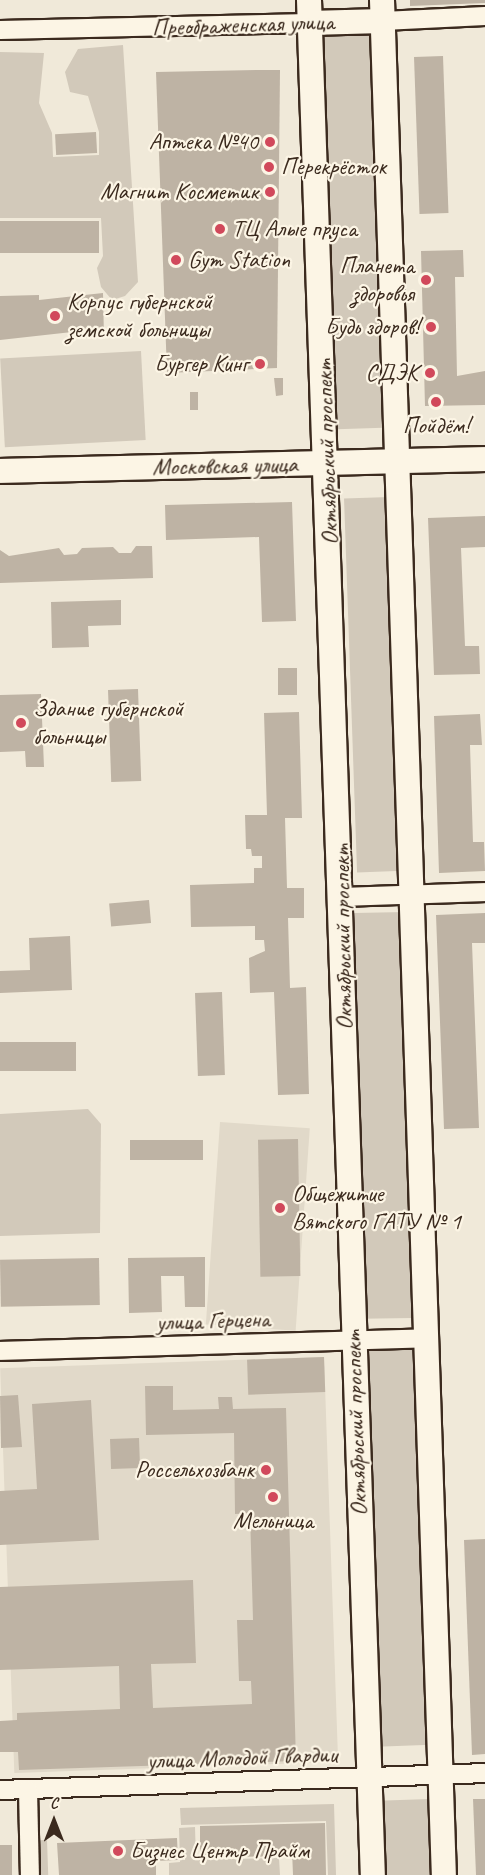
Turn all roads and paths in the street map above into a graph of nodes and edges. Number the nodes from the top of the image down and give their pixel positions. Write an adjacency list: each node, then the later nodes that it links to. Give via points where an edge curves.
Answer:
1 (309, 11): 2 (main road, Преображенская улица); 4 (street, Преображенская улица); 7 (main road, Октябрьский проспект)
2 (383, 11): 3 (street, Преображенская улица); 6 (main road)
3 (485, 16)
4 (0, 30)
5 (485, 459): 6 (main road, Московская улица)
6 (399, 461): 7 (main road, Московская улица); 10 (main road)
7 (327, 464): 8 (main road, Московская улица); 11 (main road, Октябрьский проспект)
8 (0, 471)
9 (485, 892): 10 (street)
10 (413, 895): 11 (street); 12 (main road)
11 (343, 897): 13 (main road, Октябрьский проспект)
12 (428, 1338): 13 (street, улица Герцена); 16 (main road)
13 (352, 1340): 14 (street, улица Герцена); 17 (main road, Октябрьский проспект)
14 (0, 1351)
15 (485, 1773): 16 (street, улица Молодой Гвардии)
16 (441, 1776): 17 (street, улица Молодой Гвардии); 22 (main road)
17 (370, 1778): 19 (street, улица Молодой Гвардии); 21 (main road, Октябрьский проспект)
18 (0, 1790): 19 (street, улица Молодой Гвардии)
19 (28, 1790): 20 (street)
20 (30, 1875)
21 (373, 1875)
22 (444, 1875)

